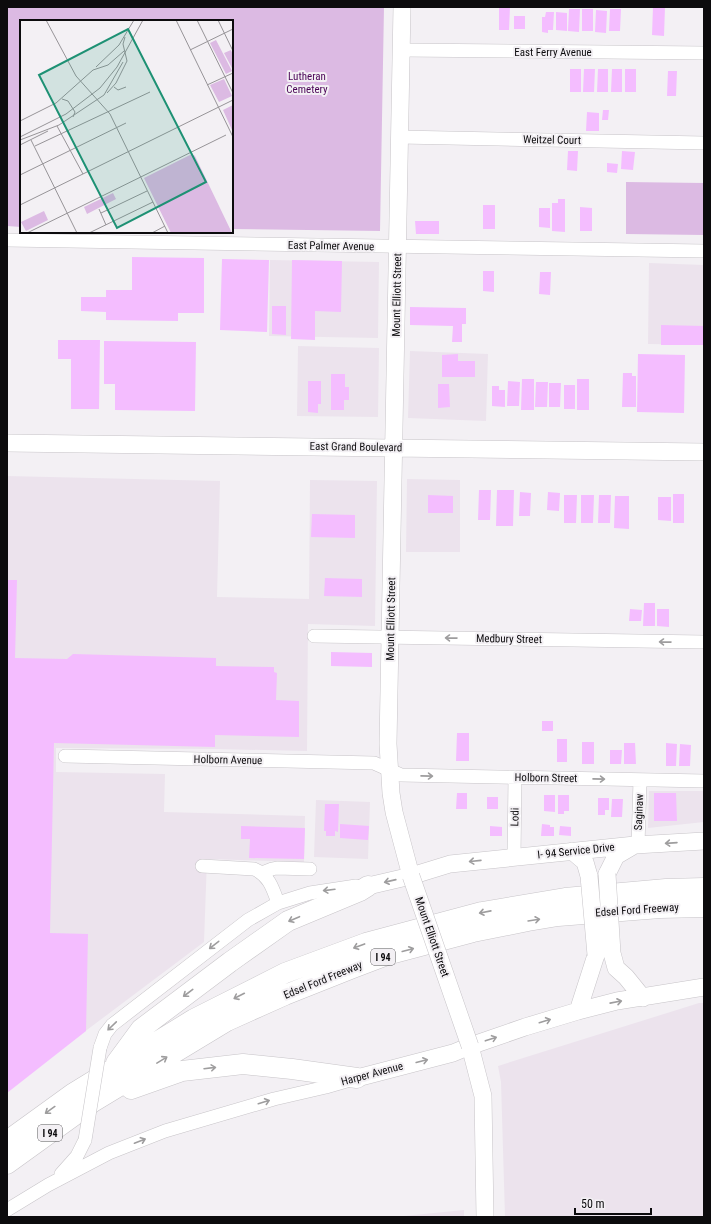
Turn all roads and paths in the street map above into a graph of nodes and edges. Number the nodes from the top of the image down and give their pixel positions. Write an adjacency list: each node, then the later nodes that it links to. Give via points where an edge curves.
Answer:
1 (402, 7): 2 (main road, Mount Elliott Street)
2 (402, 50): 3 (street, East Ferry Avenue); 4 (main road, Mount Elliott Street)
3 (704, 53)
4 (400, 137): 5 (street, Weitzel Court); 7 (main road, Mount Elliott Street)
5 (704, 143)
6 (7, 240): 7 (street, East Palmer Avenue)
7 (398, 247): 8 (street, East Palmer Avenue); 10 (main road, Mount Elliott Street)
8 (704, 251)
9 (7, 443): 10 (main road, East Grand Boulevard)
10 (394, 448): 11 (main road, East Grand Boulevard); 13 (main road, Mount Elliott Street)
11 (704, 452)
12 (314, 636): 13 (street, Medbury Street)
13 (390, 638): 14 (street, Medbury Street, one-way to 13); 16 (main road, Mount Elliott Street)
14 (704, 642)
15 (65, 756): 16 (street, Holborn Avenue, via 374,762)
16 (390, 769): 17 (street, Holborn Street, one-way to 17, via 401,775); 27 (main road, Mount Elliott Street, via 394,812)
17 (516, 777): 18 (street, Holborn Street, one-way to 18); 23 (street, Lodi)
18 (640, 780): 19 (street, Holborn Street); 21 (street, Saginaw)
19 (704, 781)
20 (704, 841): 21 (main road, one-way to 21)
21 (637, 845): 22 (main road, I- 94 Service Drive); 32 (main road, bridge, via 616,856 607,874)
22 (572, 851): 23 (main road, I- 94 Service Drive); 32 (main road, bridge, via 585,862)
23 (514, 857): 27 (main road, Harper Avenue, one-way to 27, via 450,864)
24 (202, 866): 26 (street, via 254,869)
25 (310, 869): 26 (street, via 277,868)
26 (262, 873): 30 (street, via 270,883)
27 (411, 876): 28 (main road, Harper Avenue, one-way to 28); 36 (main road, Mount Elliott Street, bridge)
28 (368, 886): 30 (street, Harper Avenue, one-way to 30, via 310,893); 37 (highway, one-way to 37, via 288,922 230,962 140,1029)
29 (704, 888): 37 (highway, Edsel Ford Freeway / I 94, one-way to 37, via 666,889 557,900 482,912 366,943 285,973 194,1019)
30 (278, 903): 40 (street, Harper Avenue, one-way to 40, bridge, via 238,927 112,1025 105,1034 100,1048)
31 (704, 907): 39 (highway, Edsel Ford Freeway / I 94, one-way to 31, via 227,1021 292,992 390,954 473,932 558,916)
32 (604, 954): 34 (main road); 35 (main road)
33 (704, 987): 34 (main road, Harper Avenue)
34 (643, 998): 35 (main road, Harper Avenue, one-way to 34)
35 (578, 1010): 36 (main road, Harper Avenue, one-way to 35)
36 (470, 1046): 38 (main road, Harper Avenue, one-way to 36, via 453,1053); 46 (main road, Mount Elliott Street, via 482,1096)
37 (111, 1070): 41 (highway, Edsel Ford Freeway / I 94, one-way to 41)
38 (357, 1078): 39 (highway, one-way to 38, via 182,1071 243,1064); 42 (street, Harper Avenue, one-way to 38, via 165,1131 274,1098)
39 (93, 1102): 43 (highway, Edsel Ford Freeway / I 94)
40 (85, 1140): 42 (street, via 90,1152); 44 (street, Harper Avenue, via 70,1165)
41 (7, 1141)
42 (104, 1156): 44 (street, Harper Avenue)
43 (7, 1164)
44 (48, 1185): 45 (street, Harper Avenue)
45 (7, 1210)
46 (486, 1217)

